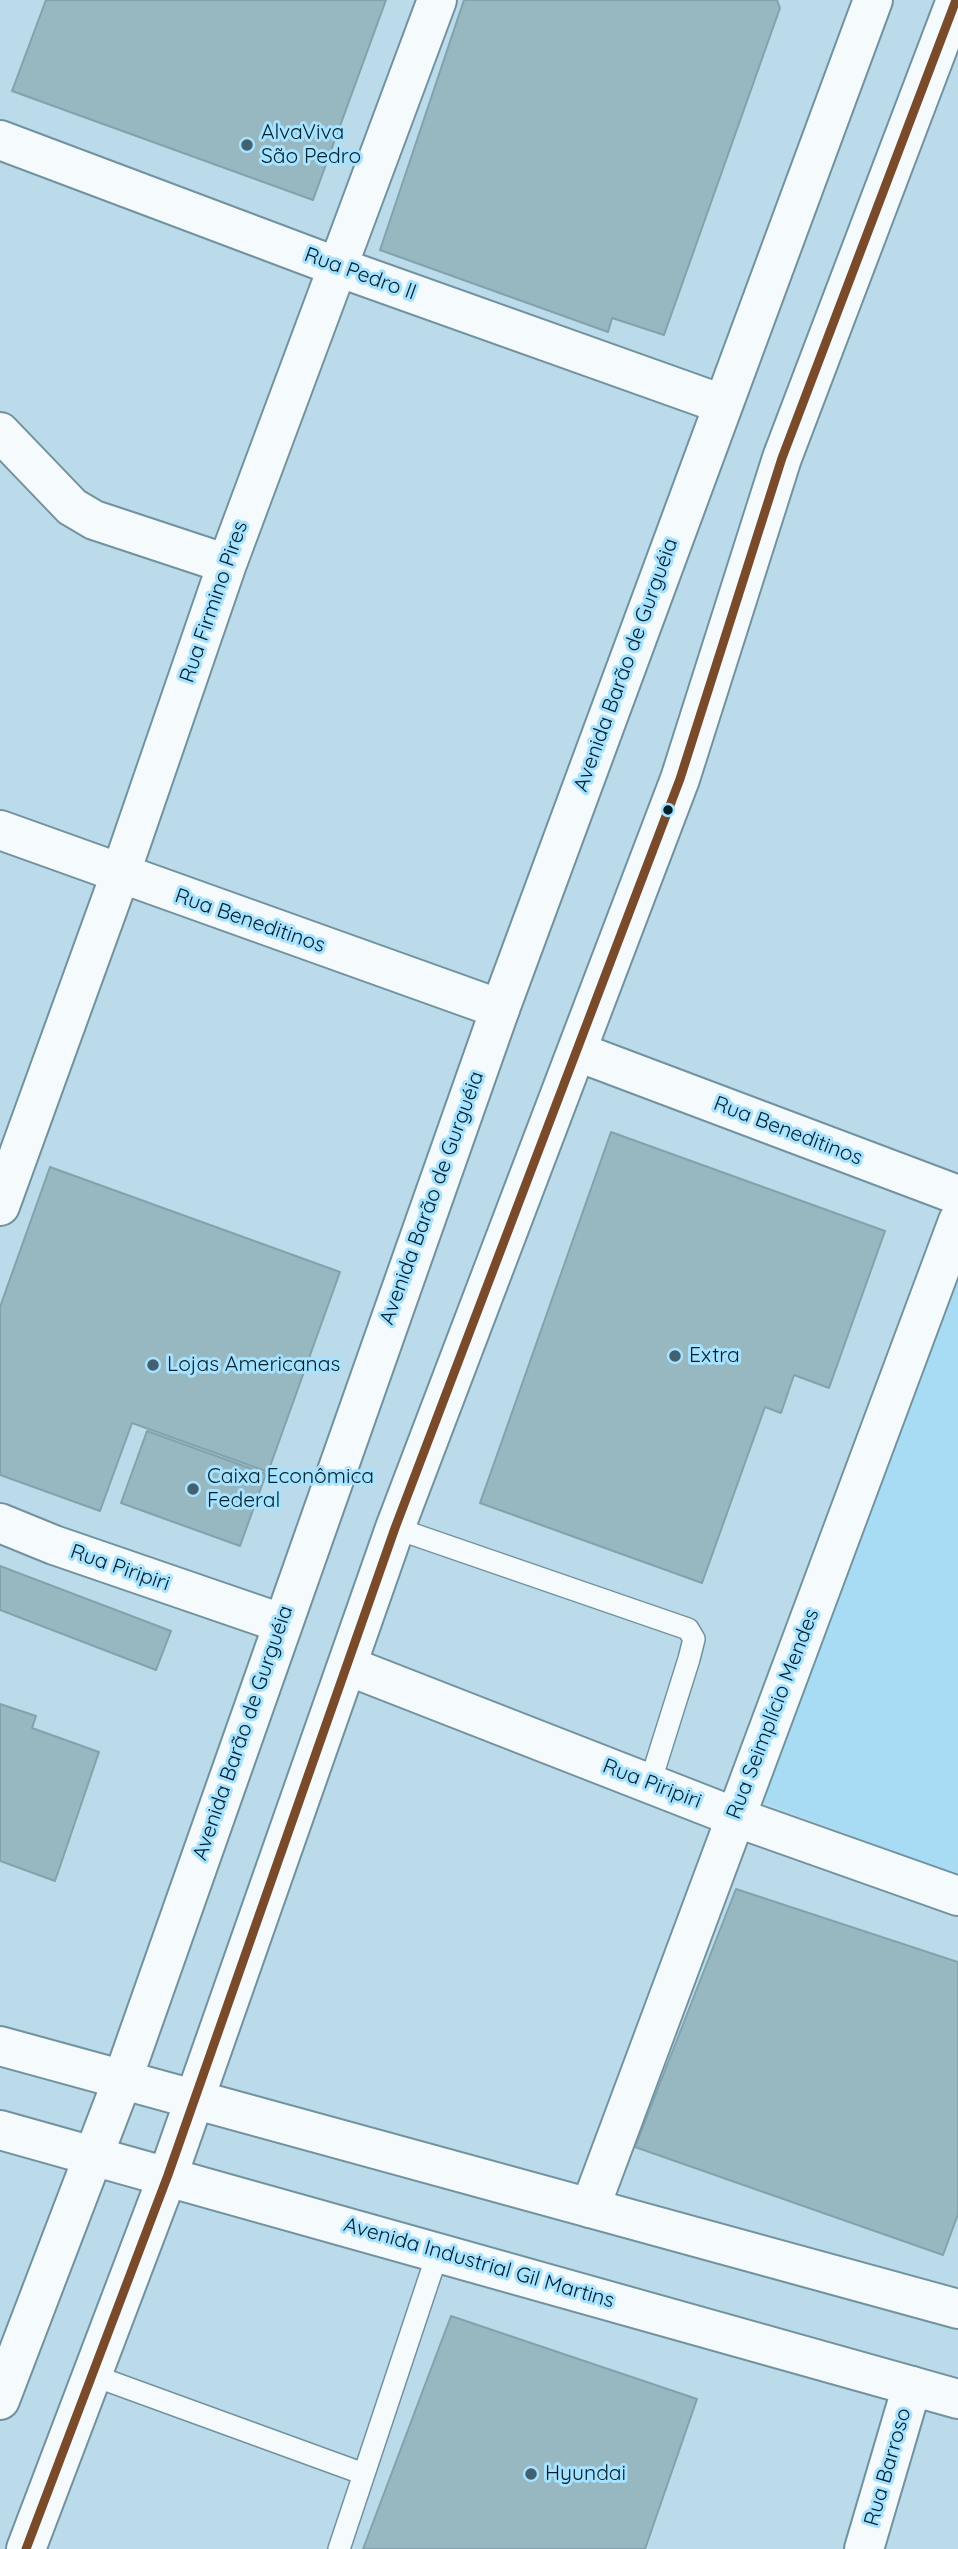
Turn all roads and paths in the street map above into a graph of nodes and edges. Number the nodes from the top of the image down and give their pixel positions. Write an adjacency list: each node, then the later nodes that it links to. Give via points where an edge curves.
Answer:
1 (437, 0): 5 (main road, Rua Firmino Pires)
2 (873, 0): 6 (main road, Avenida Barão de Gurguéia)
3 (956, 0): 12 (main road, via 782,458 680,779)
4 (0, 140): 5 (main road, Rua Pedro ll)
5 (335, 266): 6 (main road, Rua Pedro ll); 8 (main road, Rua Firmino Pires)
6 (722, 404): 11 (main road, Avenida Barão de Gurguéia)
7 (0, 432): 8 (main road, via 72,507 94,520)
8 (227, 564): 10 (main road, Rua Firmino Pires)
9 (0, 830): 10 (main road, Rua Beneditinos)
10 (120, 875): 11 (main road, Rua Beneditinos); 14 (main road, Rua Firmino Pires)
11 (500, 1009): 18 (main road, Avenida Barão de Gurguéia)
12 (578, 1052): 13 (main road, Rua Beneditinos); 17 (main road)
13 (958, 1195)
14 (0, 1206)
15 (958, 1221): 21 (main road, Rua Seimplício Mendes)
16 (0, 1523): 18 (main road, Rua Piripiri)
17 (395, 1528): 19 (main road); 20 (lane, via 688,1629 694,1639 690,1659)
18 (281, 1623): 24 (main road, Avenida Barão de Gurguéia)
19 (348, 1666): 20 (main road, Rua Piripiri); 25 (main road)
20 (650, 1783): 21 (main road, Rua Piripiri)
21 (735, 1816): 22 (main road, Rua Piripiri); 29 (main road, Rua Seimplício Mendes)
22 (958, 1896)
23 (0, 2046): 24 (main road)
24 (122, 2081): 25 (main road); 27 (main road, Avenida Barão de Gurguéia)
25 (194, 2099): 28 (main road); 29 (main road)
26 (0, 2130): 27 (main road, Avenida Industrial Gil Martins)
27 (91, 2156): 28 (main road, Avenida Industrial Gil Martins); 35 (main road, Avenida Barão de Gurguéia)
28 (168, 2175): 30 (main road, Avenida Industrial Gil Martins); 32 (main road)
29 (590, 2208): 31 (main road)
30 (438, 2252): 33 (main road, Avenida Industrial Gil Martins); 36 (lane)
31 (958, 2309)
32 (92, 2375): 36 (lane); 37 (main road)
33 (912, 2386): 34 (main road, Avenida Industrial Gil Martins); 39 (main road, Rua Barroso)
34 (958, 2399)
35 (0, 2400)
36 (364, 2474): 38 (lane)
37 (26, 2549)
38 (340, 2549)
39 (864, 2549)

